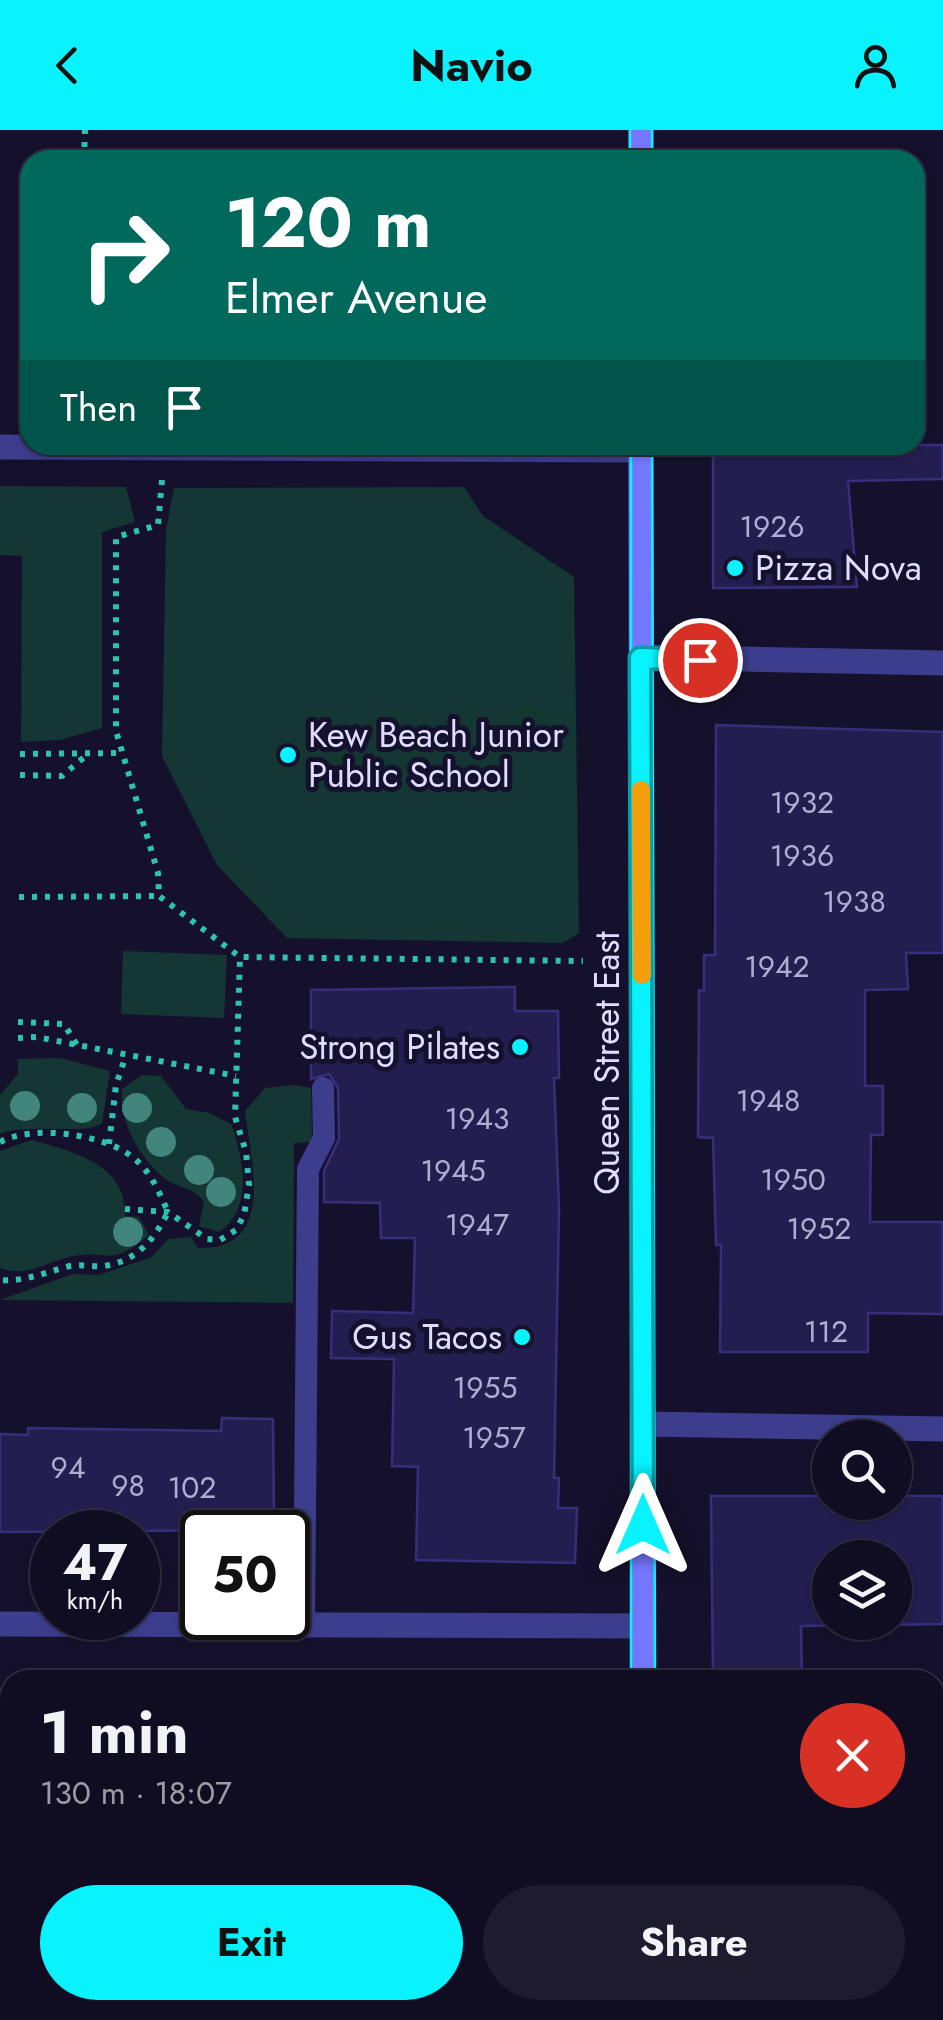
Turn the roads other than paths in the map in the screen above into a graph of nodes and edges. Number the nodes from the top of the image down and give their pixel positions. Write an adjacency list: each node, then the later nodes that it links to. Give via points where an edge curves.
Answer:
1 (641, 455): 2 (main road, Queen Street East)
2 (640, 658): 3 (street); 5 (main road, Queen Street East)
3 (943, 663)
4 (323, 1088): 7 (lane, via 324,1138 308,1169)
5 (644, 1424): 6 (street); 11 (main road, Queen Street East)
6 (943, 1429)
7 (305, 1510)
8 (0, 1624): 9 (street)
9 (180, 1625)
10 (310, 1625): 11 (street)
11 (643, 1626): 12 (main road, Queen Street East)
12 (642, 1670)

